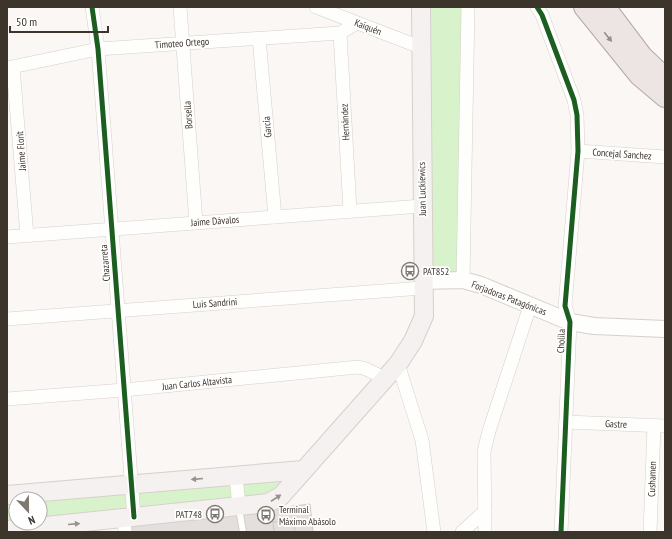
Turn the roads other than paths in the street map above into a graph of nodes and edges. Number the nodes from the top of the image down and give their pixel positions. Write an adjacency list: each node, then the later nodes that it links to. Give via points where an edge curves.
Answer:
1 (92, 7): 14 (street, Chazarreta)
2 (180, 7): 12 (street, Borsella)
3 (316, 7): 9 (street, Kaiquén)
4 (421, 7): 13 (main road, Juan Luckiewics)
5 (468, 7): 27 (street)
6 (536, 7): 18 (street, Cholila, via 542,15 574,100)
7 (584, 7): 17 (main road, one-way to 17, via 639,75)
8 (604, 7): 16 (main road, via 642,56)
9 (357, 23): 10 (street, Timoteo Ortego); 13 (street, Kaiquén)
10 (340, 33): 11 (street, Timoteo Ortego); 21 (street, Hernández)
11 (259, 38): 12 (street, Timoteo Ortego); 22 (street, García)
12 (183, 42): 14 (street, Timoteo Ortego); 23 (street, Borsella)
13 (420, 47): 20 (main road, Juan Luckiewics)
14 (98, 49): 15 (street, Timoteo Ortego); 24 (street, Chazarreta)
15 (10, 67): 25 (street, Jaime Florit)
16 (665, 78)
17 (665, 97)
18 (578, 151): 19 (street, Concejal Sanchez); 32 (street, Cholila, via 566,306)
19 (665, 157)
20 (422, 206): 21 (street, Jaime Dávalos); 28 (main road, Juan Luckiewics)
21 (350, 211): 22 (street, Jaime Dávalos)
22 (275, 217): 23 (street, Jaime Dávalos)
23 (196, 223): 24 (street, Jaime Dávalos)
24 (112, 229): 25 (street, Jaime Dávalos); 30 (street, Chazarreta)
25 (27, 236): 26 (street, Jaime Dávalos)
26 (7, 237)
27 (463, 280): 28 (street, Forjadoras Patagónicas); 29 (street, Forjadoras Patagónicas)
28 (423, 284): 30 (street, Luis Sandrini); 34 (main road, Juan Luckiewics, via 424,316 421,326)
29 (530, 306): 32 (street, Forjadoras Patagónicas); 45 (street, via 484,451)
30 (118, 310): 31 (street, Luis Sandrini); 36 (street, Chazarreta)
31 (7, 319)
32 (570, 322): 33 (street, Forjadoras Patagónicas, via 594,326); 38 (street, Cholila)
33 (665, 329)
34 (398, 364): 35 (main road, Juan Luckiewics); 49 (street, via 422,440)
35 (384, 378): 36 (street, Juan Carlos Altavista, via 366,368 358,367); 40 (main road, Juan Luckiewics)
36 (124, 390): 37 (street, Juan Carlos Altavista); 42 (street, Chazarreta)
37 (7, 398)
38 (566, 422): 39 (street, Gastre); 52 (street, Cholila)
39 (659, 426): 53 (street, Cushamen)
40 (303, 470): 41 (main road); 44 (main road, Juan Luckiewics, one-way to 40, via 274,500)
41 (236, 476): 42 (main road, one-way to 42); 44 (street)
42 (131, 485): 43 (main road); 46 (street, Chazarreta)
43 (7, 495)
44 (239, 507): 46 (main road, Juan Luckiewics); 48 (lane)
45 (485, 511): 50 (street); 51 (street)
46 (128, 523): 47 (main road, Juan Luckiewics, one-way to 46)
47 (7, 530)
48 (243, 532)
49 (434, 532)
50 (462, 532)
51 (485, 532)
52 (561, 532)
53 (650, 532)

